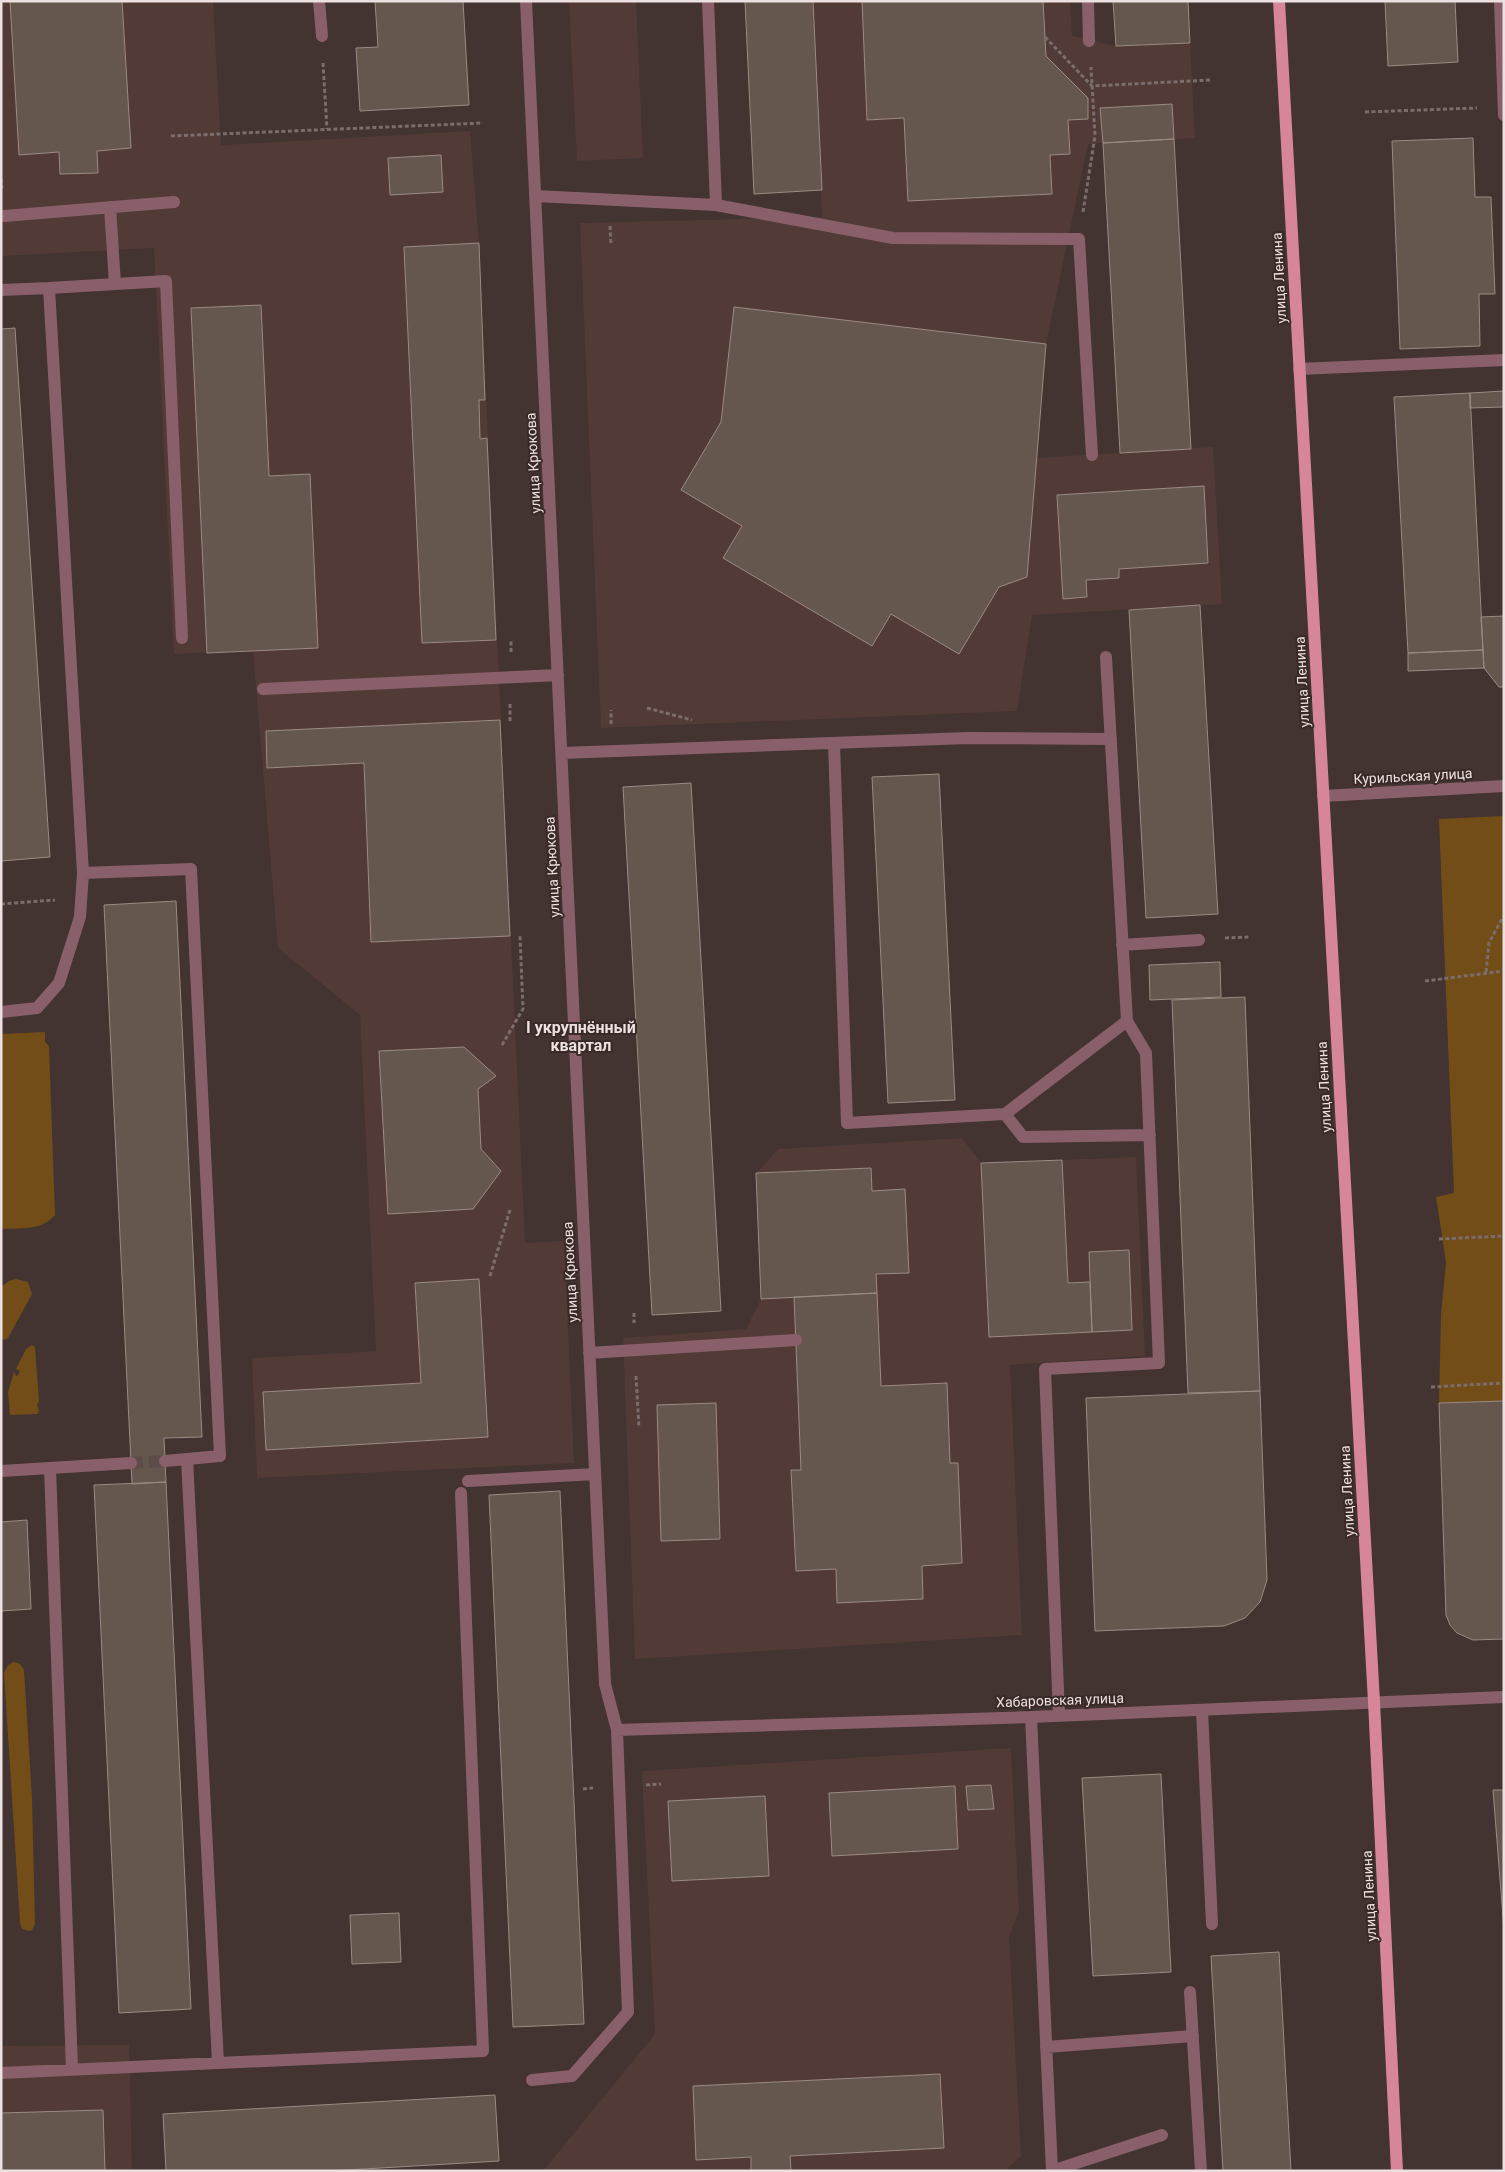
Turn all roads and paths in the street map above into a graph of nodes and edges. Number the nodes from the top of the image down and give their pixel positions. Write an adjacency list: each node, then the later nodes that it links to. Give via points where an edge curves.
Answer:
1 (319, 1): 7 (street)
2 (526, 1): 18 (street, улица Крюкова)
3 (708, 1): 20 (street)
4 (1088, 1): 9 (street)
5 (1279, 1): 28 (main road, улица Ленина)
6 (1500, 1): 12 (street)
7 (322, 36): 16 (path)
8 (1045, 37): 11 (path)
9 (1089, 41): 11 (path)
10 (1211, 80): 11 (path)
11 (1092, 86): 23 (path, via 1095,136)
12 (1504, 107): 13 (path); 14 (street)
13 (1365, 112)
14 (1504, 115)
15 (482, 124): 16 (path)
16 (328, 129): 17 (path)
17 (171, 136)
18 (536, 196): 20 (street); 32 (street, улица Крюкова)
19 (174, 202): 21 (street)
20 (716, 205): 23 (street, via 893,238)
21 (110, 207): 22 (street); 24 (street)
22 (4, 216)
23 (1079, 239): 29 (street)
24 (115, 284): 25 (street); 30 (street, via 166,281)
25 (49, 288): 26 (street); 41 (street)
26 (1, 290)
27 (1504, 360): 28 (street)
28 (1299, 369): 40 (main road, улица Ленина)
29 (1092, 455)
30 (182, 638)
31 (1106, 657): 36 (street)
32 (558, 675): 33 (street); 38 (street, улица Крюкова)
33 (264, 689)
34 (647, 708): 35 (path)
35 (700, 722)
36 (1111, 739): 37 (street, via 968,738); 45 (street)
37 (834, 744): 38 (street); 52 (street, via 847,1123)
38 (562, 753): 59 (street, улица Крюкова)
39 (1504, 786): 40 (street, Курильская улица)
40 (1323, 796): 71 (main road, улица Ленина)
41 (83, 872): 49 (street, via 80,917 59,983 37,1008); 62 (street, via 192,869 220,1456)
42 (1504, 915): 47 (path, via 1489,943)
43 (520, 936): 51 (path, via 523,1009)
44 (1199, 940): 45 (street)
45 (1122, 945): 50 (street)
46 (1504, 971): 47 (path)
47 (1486, 972): 48 (path)
48 (1425, 981)
49 (1, 1012)
50 (1127, 1021): 52 (street); 53 (street, via 1146,1053)
51 (502, 1045)
52 (1005, 1114): 53 (street, via 1023,1136)
53 (1150, 1135): 73 (street, via 1159,1362 1045,1369)
54 (510, 1210): 57 (path)
55 (1504, 1236): 56 (path)
56 (1439, 1239)
57 (490, 1276)
58 (796, 1340): 59 (street)
59 (589, 1353): 67 (street, улица Крюкова)
60 (1504, 1383): 61 (path)
61 (1431, 1387)
62 (187, 1459): 63 (street); 80 (street)
63 (165, 1460)
64 (131, 1463): 65 (street)
65 (50, 1468): 66 (street); 81 (street)
66 (1, 1470)
67 (595, 1474): 68 (street); 75 (street, улица Крюкова, via 605,1684)
68 (468, 1481)
69 (461, 1493): 80 (street, via 483,2051)
70 (1504, 1697): 71 (street, Хабаровская улица)
71 (1374, 1702): 72 (street, Хабаровская улица); 86 (main road, улица Ленина)
72 (1202, 1710): 73 (street, Хабаровская улица); 76 (street)
73 (1058, 1715): 74 (street, Хабаровская улица)
74 (1031, 1717): 75 (street, Хабаровская улица); 79 (street)
75 (617, 1730): 83 (street, улица Крюкова, via 628,2012 572,2076)
76 (1212, 1924)
77 (1190, 1992): 78 (street)
78 (1192, 2036): 79 (street); 85 (street)
79 (1046, 2047): 84 (street, via 1052,2171)
80 (218, 2063): 81 (street)
81 (72, 2070): 82 (street)
82 (1, 2073)
83 (532, 2080)
84 (1162, 2135)
85 (1201, 2171)
86 (1398, 2171)

